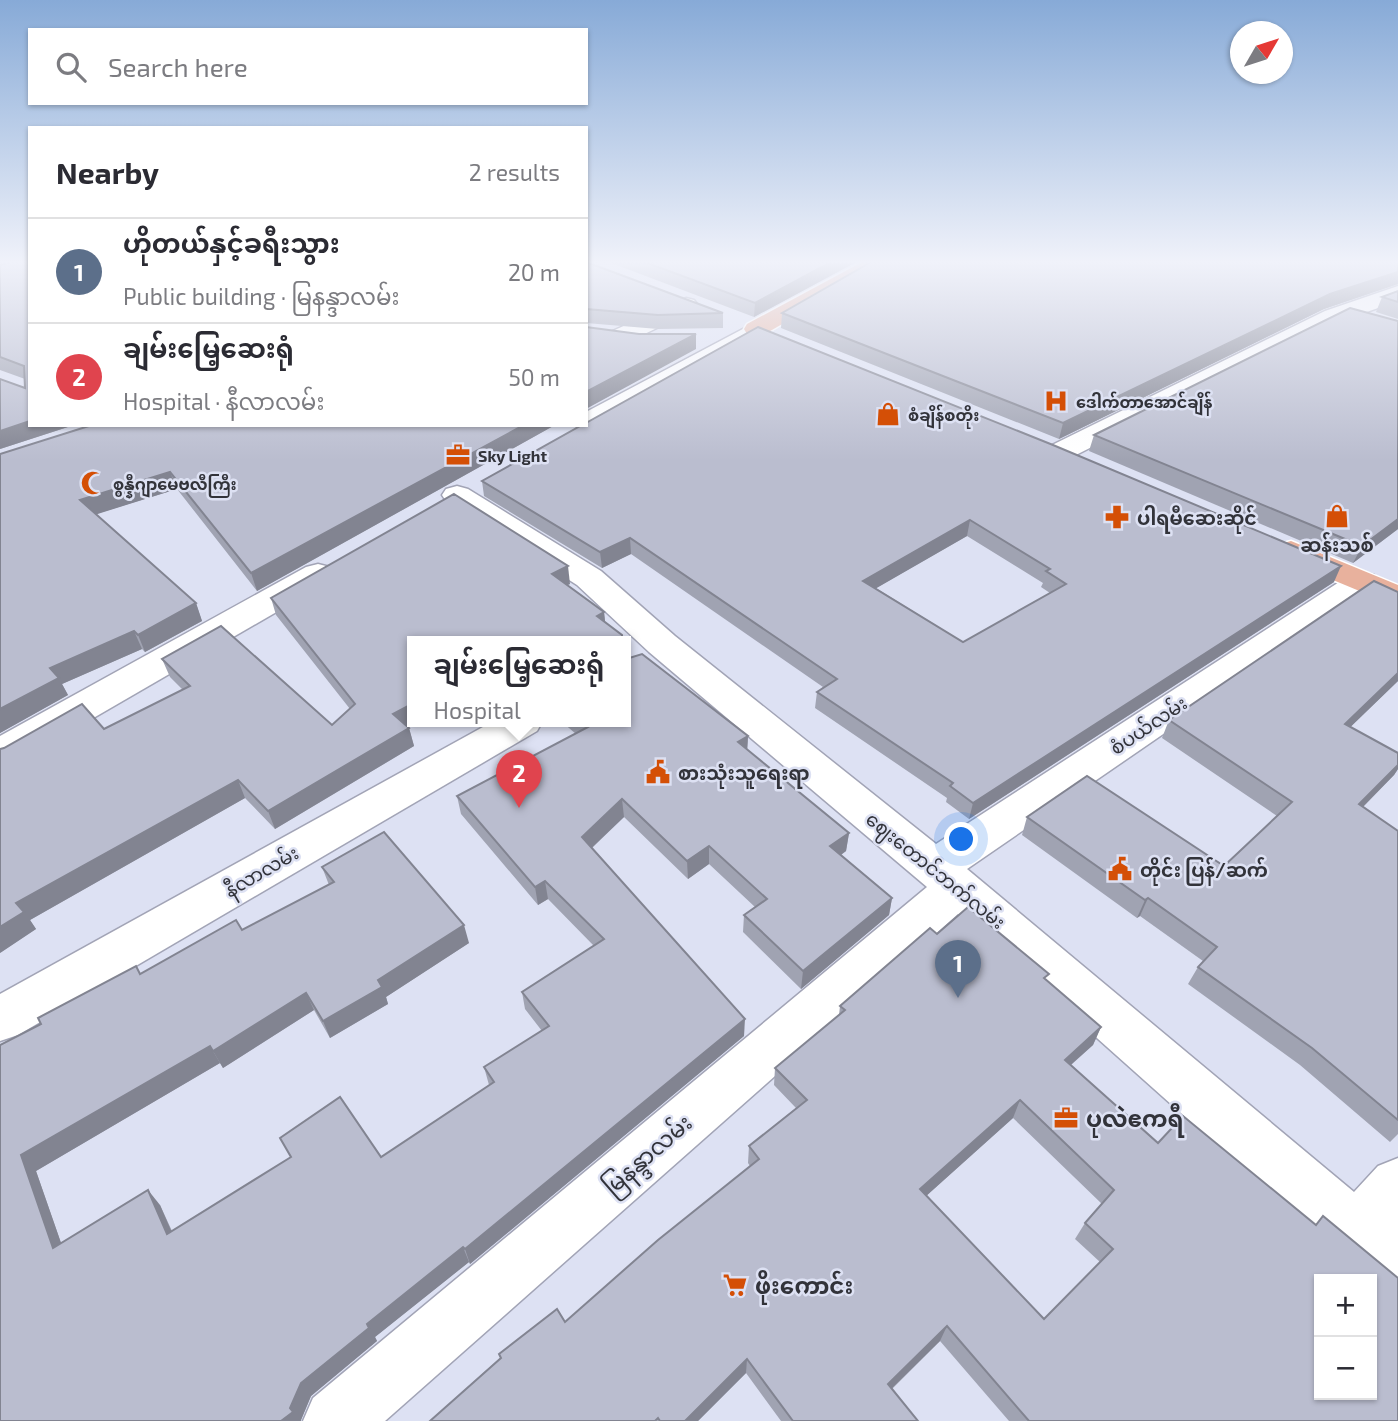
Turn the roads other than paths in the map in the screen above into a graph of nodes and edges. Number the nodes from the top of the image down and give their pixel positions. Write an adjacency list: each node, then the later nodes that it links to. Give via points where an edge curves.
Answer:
1 (629, 327): 4 (street, via 607,336 678,340)
2 (746, 327): 4 (main road)
3 (1309, 327): 7 (street)
4 (743, 329): 5 (main road); 6 (street)
5 (794, 344)
6 (588, 422)
7 (1047, 447): 8 (main road)
8 (1098, 468)
9 (460, 494): 15 (street, ဈေးတောင်ဘက်လမ်း, via 589,578)
10 (1262, 538): 12 (main road)
11 (346, 558): 18 (street)
12 (1362, 582): 13 (main road); 19 (street, စံပယ်လမ်း)
13 (1398, 597)
14 (631, 636): 16 (street, ဈေးတောင်ဘက်လမ်း)
15 (631, 636)
16 (644, 654): 19 (street, ဈေးတောင်ဘက်လမ်း)
17 (514, 727): 20 (street, နီလာလမ်း)
18 (0, 754)
19 (946, 878): 22 (street, ဈေးတောင်ဘက်လမ်း); 24 (street, မြနန္ဒာလမ်း)
20 (0, 1019)
21 (1398, 1186): 22 (street)
22 (1357, 1231): 23 (street, ဈေးတောင်ဘက်လမ်း)
23 (1398, 1267)
24 (336, 1421)

